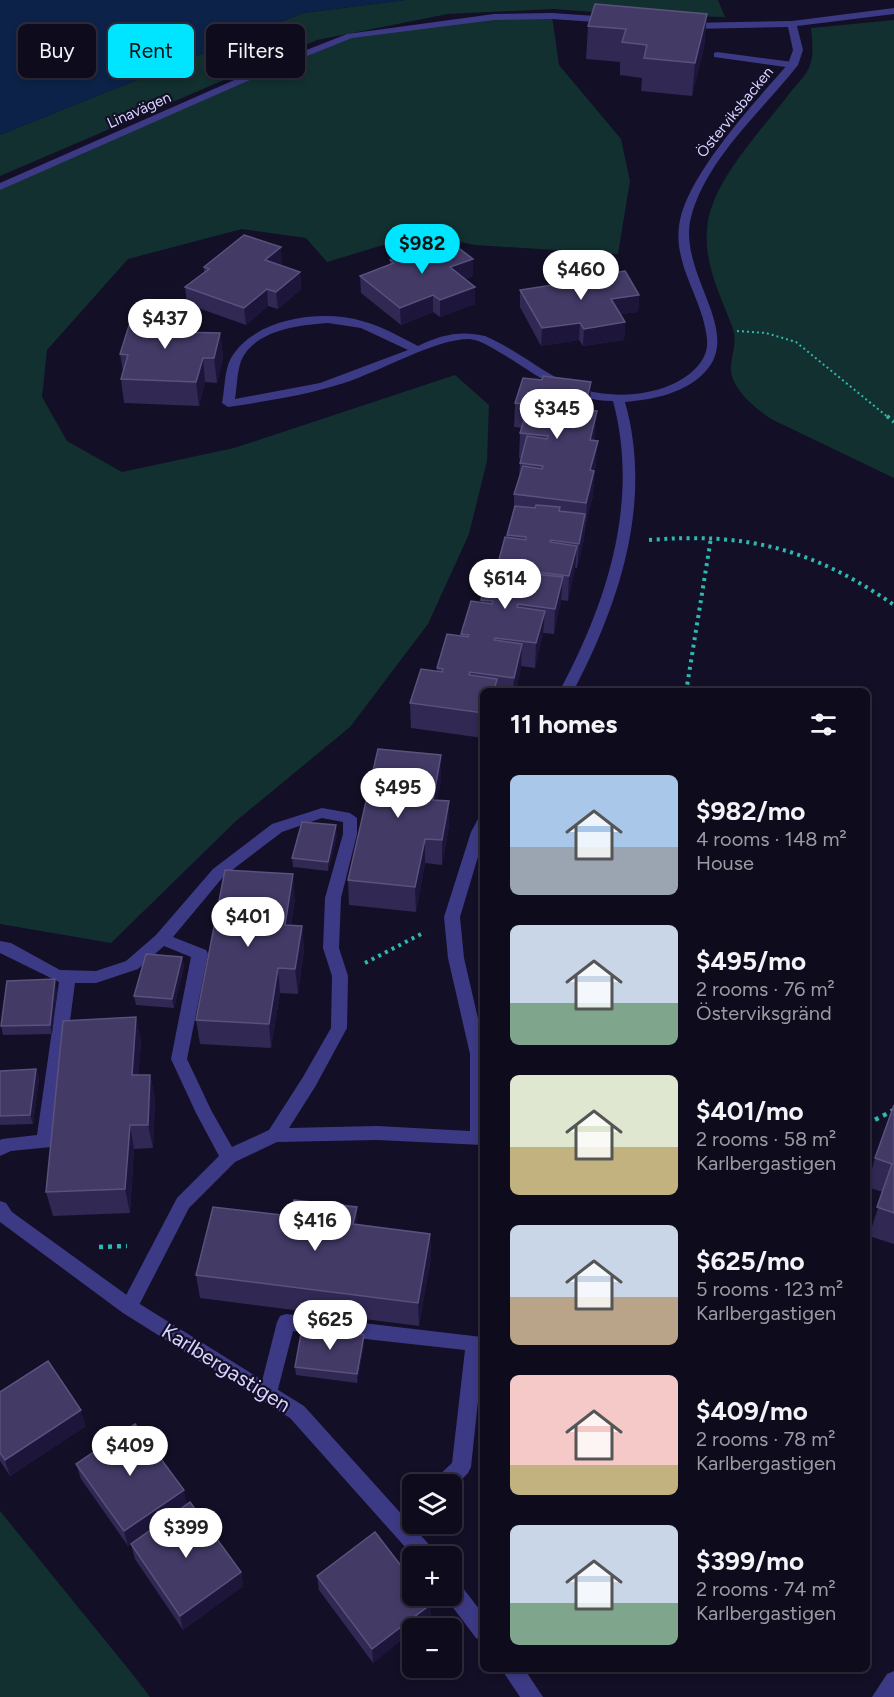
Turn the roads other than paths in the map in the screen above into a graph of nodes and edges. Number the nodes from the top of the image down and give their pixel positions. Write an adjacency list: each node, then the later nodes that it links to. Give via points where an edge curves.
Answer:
1 (894, 11): 3 (street)
2 (620, 21): 7 (street, Linavägen, via 495,17 350,36)
3 (792, 24): 4 (street); 6 (street, Österviksbacken, via 798,50)
4 (674, 25)
5 (717, 54): 6 (street)
6 (793, 65): 9 (street, Österviksbacken, via 714,159 694,192 687,214 685,255 711,332 713,347 708,361 679,386 656,394)
7 (0, 187)
8 (417, 350): 8 (street, Österviksbacken, via 324,386 228,403 237,358 252,340 278,328 333,318 359,323); 9 (street, Österviksbacken, via 445,338 473,336 494,343 566,389)
9 (618, 397): 10 (street, via 625,414 629,505 603,613)
10 (568, 688)
11 (480, 828): 15 (street, via 452,917 456,958 478,1054 479,1139 377,1133)
12 (162, 939): 14 (street, via 132,965 96,977); 15 (street, via 218,873 277,828 322,813 350,818 350,834 333,898 331,948 340,976 339,1028); 17 (street, via 200,954 179,1059)
13 (0, 947): 14 (street, via 58,976)
14 (68, 976): 16 (street, via 45,1142 8,1144)
15 (276, 1135): 17 (street)
16 (0, 1149)
17 (229, 1157): 19 (street, via 183,1203)
18 (0, 1208): 19 (street, Karlbergastigen, via 6,1217)
19 (129, 1307): 20 (street, Karlbergastigen)
20 (268, 1393): 21 (street, via 286,1322 475,1343 461,1467); 22 (street, Karlbergastigen, via 297,1412)
21 (454, 1474)
22 (402, 1517)
23 (462, 1603): 24 (street)
24 (480, 1627)
25 (514, 1672): 27 (street)
26 (894, 1681): 28 (street)
27 (533, 1697)
28 (882, 1697)

